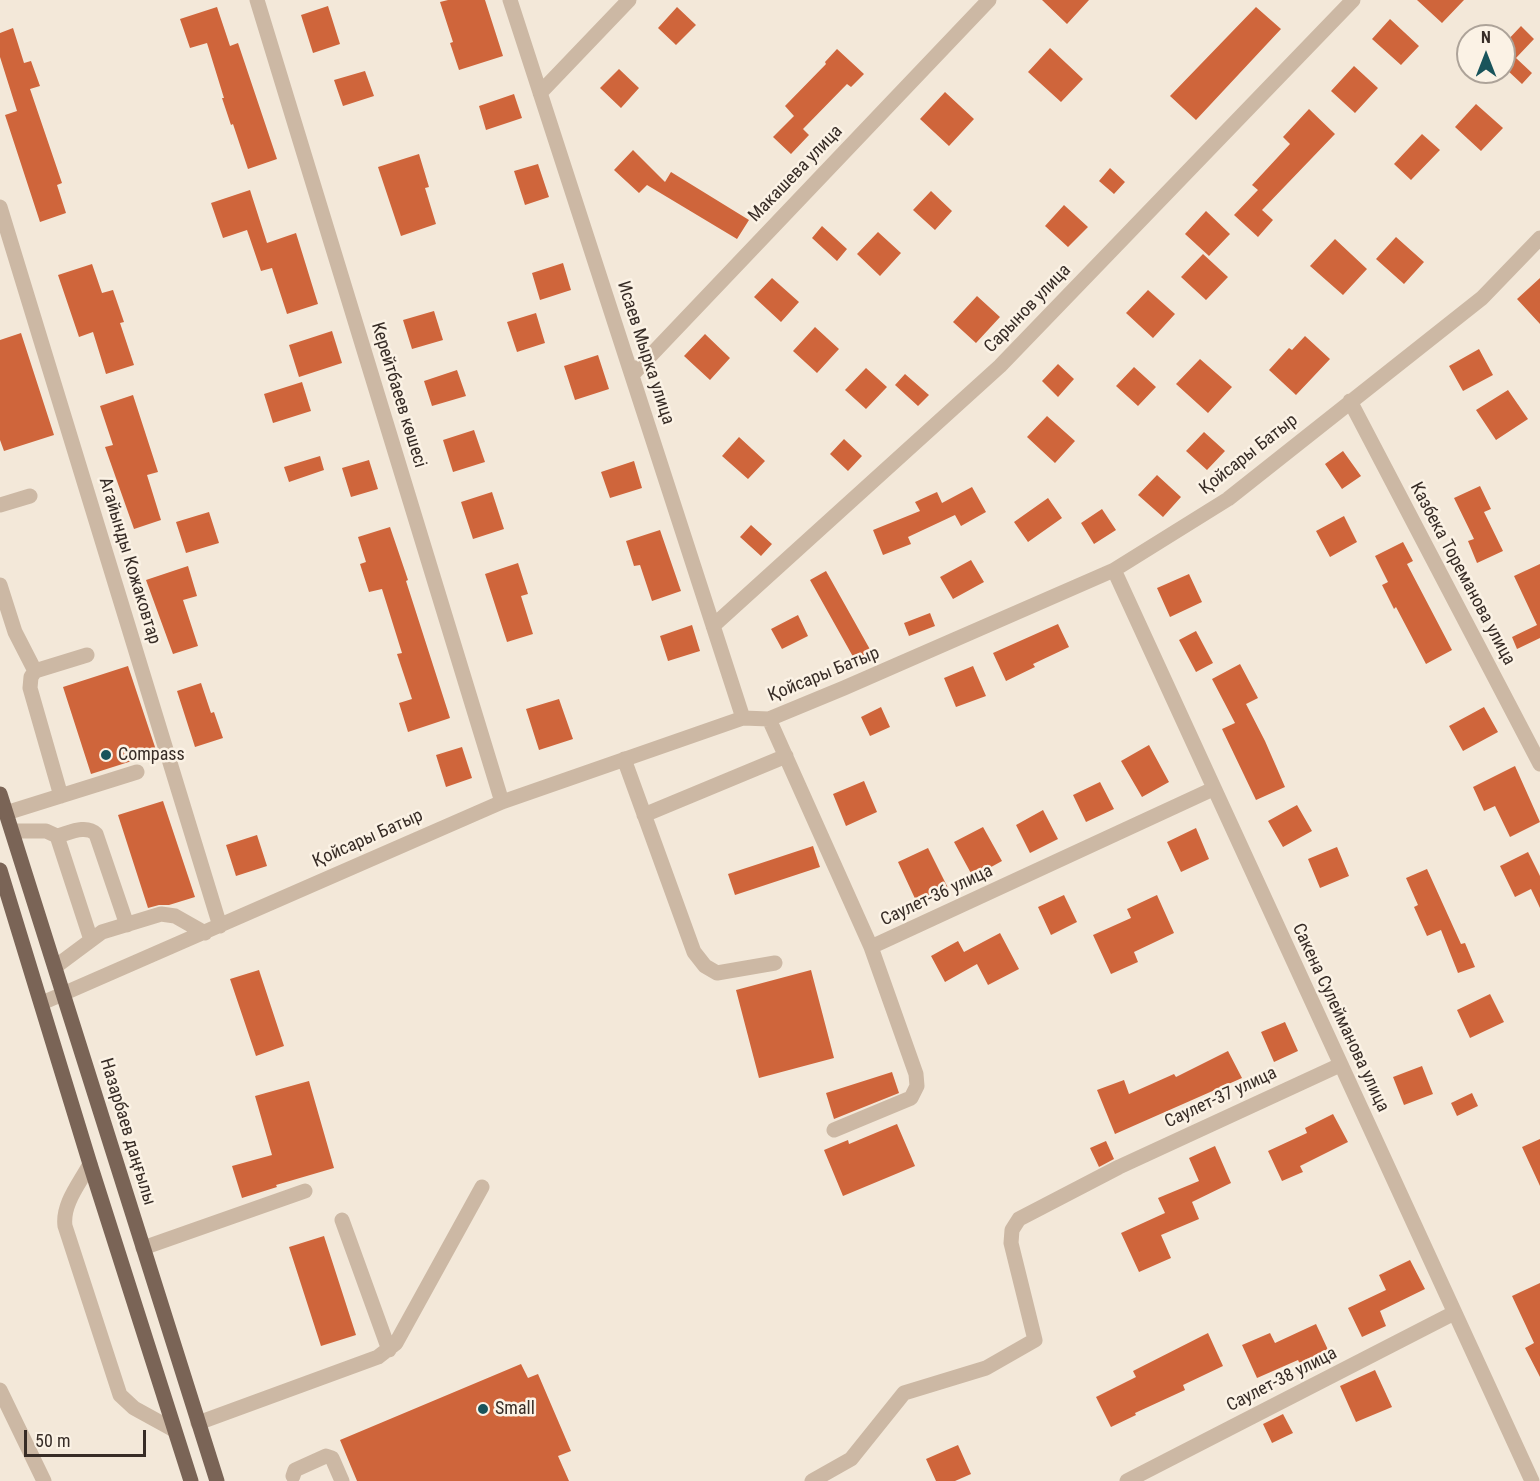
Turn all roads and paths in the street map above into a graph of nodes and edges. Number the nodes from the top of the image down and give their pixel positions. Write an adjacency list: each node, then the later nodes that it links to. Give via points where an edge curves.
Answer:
1 (257, 0): 27 (street, Керейтбаеев көшесі)
2 (510, 0): 6 (street, Исаев Мырка улица)
3 (629, 0): 6 (street)
4 (989, 0): 9 (street, Макашева улица)
5 (1353, 0): 15 (street, Сарынов улица, via 1000,366)
6 (540, 93): 9 (street, Исаев Мырка улица)
7 (0, 207): 34 (street, Агайынды Кожаковтар)
8 (1540, 238): 10 (street, Қойсары Батыр, via 1482,298)
9 (632, 375): 15 (street, Исаев Мырка улица)
10 (1350, 401): 13 (street, Қойсары Батыр, via 1228,499); 22 (street, Казбека Тореманова улица)
11 (30, 496): 12 (street)
12 (0, 505)
13 (1114, 570): 19 (street, Қойсары Батыр); 24 (street, Сакена Сулейманова улица)
14 (0, 585): 17 (street, via 15,632)
15 (713, 626): 18 (street, Исаев Мырка улица)
16 (87, 655): 17 (street)
17 (35, 671): 26 (street, via 30,688)
18 (743, 718): 19 (street, Қойсары Батыр); 21 (street, Қойсары Батыр)
19 (769, 719): 20 (street, Саулет-36 улица)
20 (786, 756): 29 (street); 37 (street, Саулет-36 улица)
21 (624, 759): 27 (street, Қойсары Батыр); 29 (street)
22 (1540, 764)
23 (137, 772): 26 (street)
24 (1213, 789): 37 (street, Саулет-36 улица); 42 (street, Сакена Сулейманова улица)
25 (0, 794): 28 (main road, Назарбаев даңғылы)
26 (61, 796): 28 (street)
27 (502, 802): 34 (street, Қойсары Батыр)
28 (6, 813): 30 (main road, Назарбаев даңғылы)
29 (644, 814): 38 (street, via 694,952 705,966 717,973)
30 (12, 831): 31 (street, via 46,831); 39 (main road, Назарбаев даңғылы)
31 (57, 836): 33 (street, via 85,829 96,834); 36 (street)
32 (0, 870): 41 (main road)
33 (127, 925): 35 (street, via 161,914 175,916); 36 (street, via 102,932)
34 (220, 926): 35 (street, Қойсары Батыр)
35 (205, 933): 40 (street, Қойсары Батыр)
36 (91, 940): 39 (street)
37 (871, 947): 43 (street, via 917,1086 911,1098)
38 (775, 963)
39 (55, 967): 40 (main road, Назарбаев даңғылы)
40 (64, 995): 41 (street, Қойсары Батыр); 48 (main road, Назарбаев даңғылы)
41 (42, 1003): 44 (main road)
42 (1340, 1065): 49 (street, Сакена Сулейманова улица); 59 (street, Саулет-37 улица, via 1119,1167 1019,1219 1011,1242 1035,1340 986,1368 904,1393 850,1459)
43 (834, 1130)
44 (90, 1164): 53 (main road); 53 (street, via 65,1211 69,1237 120,1395 134,1408)
45 (482, 1187): 50 (street)
46 (305, 1191): 48 (street)
47 (342, 1221): 50 (street)
48 (143, 1248): 52 (main road, Назарбаев даңғылы)
49 (1454, 1313): 60 (street, Саулет-38 улица); 61 (street, Сакена Сулейманова улица)
50 (389, 1350): 52 (street)
51 (0, 1390): 55 (street)
52 (198, 1423): 53 (main road); 57 (main road, Назарбаев даңғылы)
53 (174, 1430): 56 (main road)
54 (290, 1479): 58 (street, via 295,1470 327,1456 332,1458)
55 (44, 1481)
56 (191, 1481)
57 (217, 1481)
58 (342, 1481)
59 (812, 1481)
60 (1127, 1481)
61 (1532, 1481)

